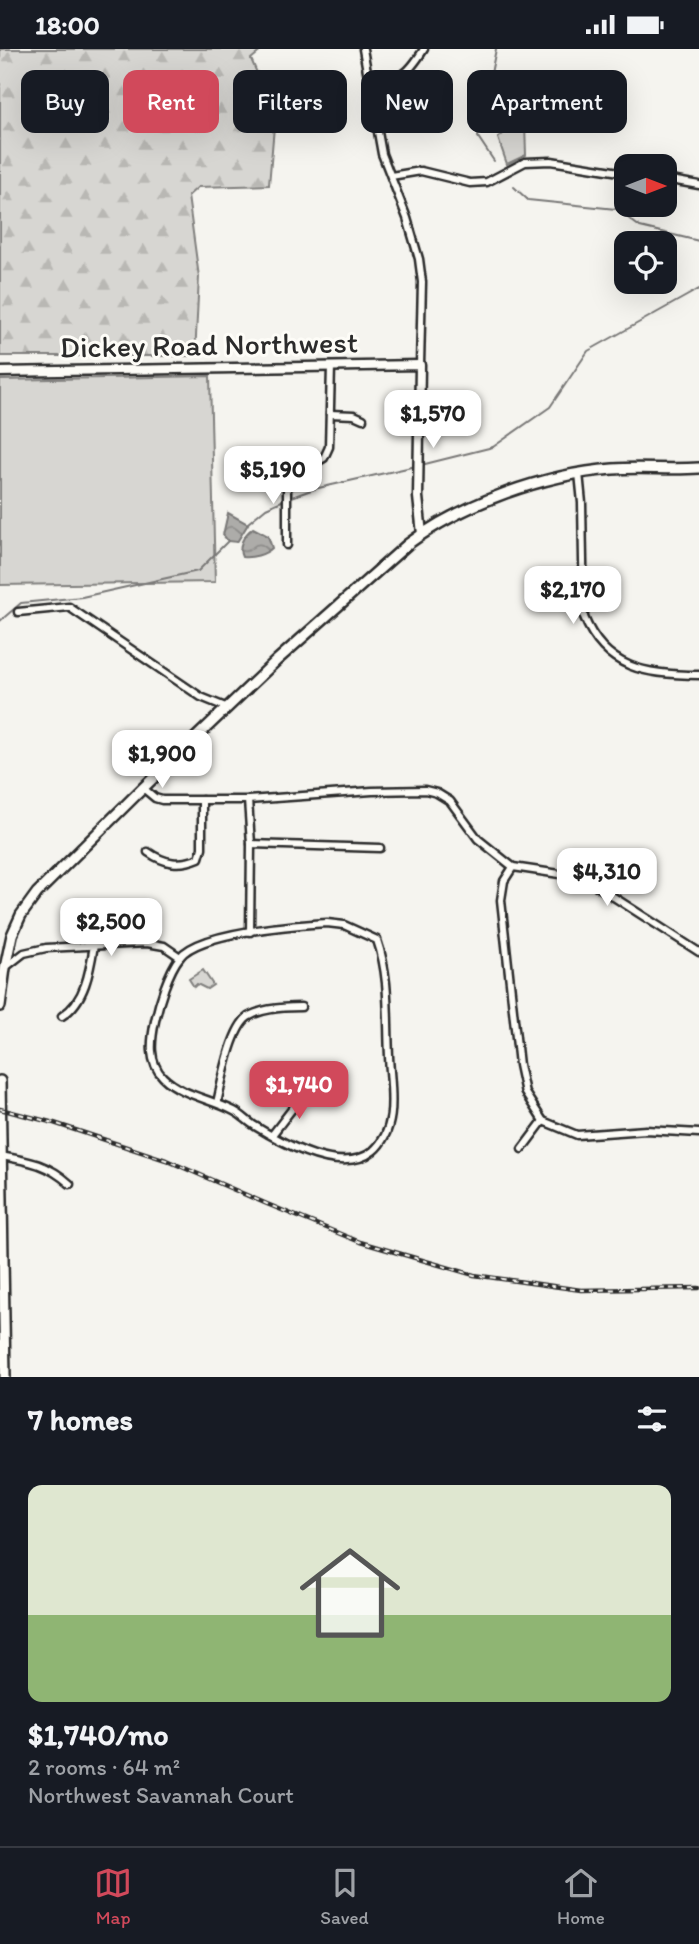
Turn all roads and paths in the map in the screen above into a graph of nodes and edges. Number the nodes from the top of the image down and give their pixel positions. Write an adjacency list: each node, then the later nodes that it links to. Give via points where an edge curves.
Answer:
1 (363, 49): 3 (street)
2 (424, 49): 4 (street)
3 (367, 70)
4 (409, 70)
5 (378, 133): 7 (street)
6 (614, 171): 7 (street, via 551,161 525,162 486,182 421,171)
7 (391, 176): 10 (street, via 419,259)
8 (677, 181): 9 (street)
9 (699, 185)
10 (420, 365): 11 (street, Dickey Road Northwest); 19 (street, via 418,497)
11 (331, 366): 12 (street, Dickey Road Northwest); 13 (street)
12 (0, 372)
13 (330, 414): 14 (street); 15 (street, via 324,458 310,466)
14 (363, 419)
15 (287, 466): 16 (street); 20 (street)
16 (262, 467)
17 (699, 468): 18 (main road)
18 (579, 473): 19 (main road, via 511,492); 22 (street, via 584,617 591,634 598,645 633,668)
19 (422, 534): 23 (main road)
20 (287, 545)
21 (18, 612): 23 (street, via 69,607 201,697)
22 (699, 675)
23 (228, 708): 24 (main road)
24 (143, 788): 25 (street, via 162,800); 35 (main road, via 31,900 14,929)
25 (202, 800): 26 (street); 29 (street, via 199,858 163,862)
26 (247, 800): 27 (street); 30 (street, via 372,791 437,793 450,801 478,839)
27 (251, 844): 28 (street); 31 (street)
28 (380, 848)
29 (148, 852)
30 (513, 867): 33 (street, via 573,876 595,885); 42 (street, via 504,881 501,900 519,1065 525,1093)
31 (250, 932): 34 (street, via 194,946); 44 (street, via 292,925 344,925 377,940 385,972 392,1112 381,1141 367,1155 333,1161)
32 (94, 945): 34 (street, via 147,943 164,946); 35 (street, via 24,953); 38 (street, via 80,996 74,1009)
33 (699, 952)
34 (180, 957): 41 (street, via 157,1015 152,1055 161,1076)
35 (5, 968): 36 (main road)
36 (0, 1006)
37 (301, 1007): 41 (street, via 262,1012 242,1023)
38 (62, 1016)
39 (0, 1081): 46 (main road)
40 (306, 1091): 44 (street)
41 (216, 1103): 44 (street)
42 (543, 1121): 43 (street, via 577,1135 646,1130); 45 (street)
43 (699, 1133)
44 (272, 1135)
45 (523, 1149)
46 (1, 1156): 47 (street, via 53,1170); 48 (main road)
47 (69, 1184)
48 (5, 1377)

